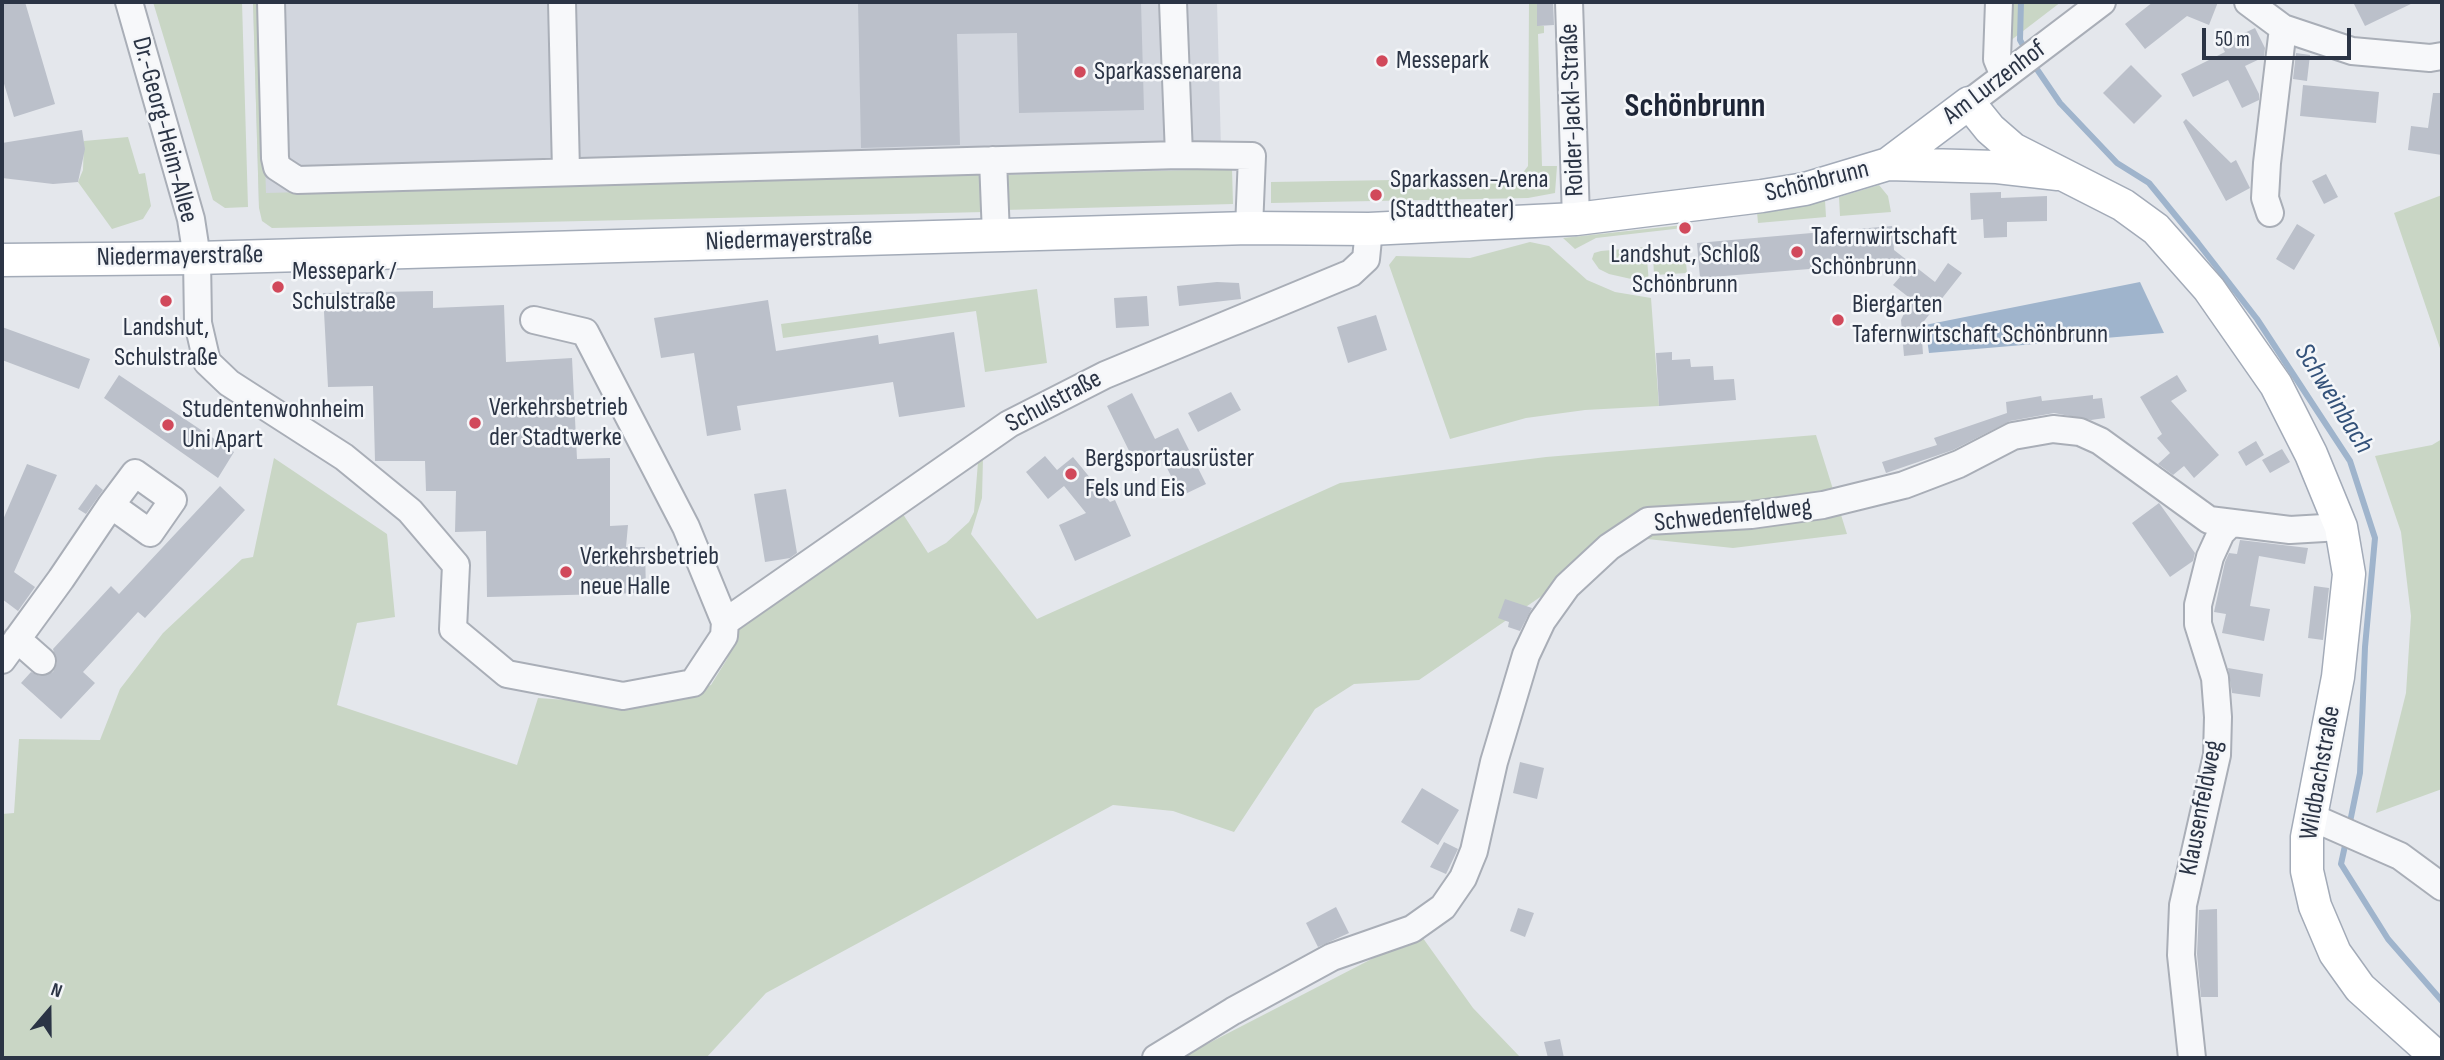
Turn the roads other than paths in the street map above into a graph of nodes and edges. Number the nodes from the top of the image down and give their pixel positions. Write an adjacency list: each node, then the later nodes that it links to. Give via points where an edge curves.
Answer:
1 (129, 2): 23 (street, Dr.-Georg-Heim-Allee, via 191,219)
2 (271, 2): 16 (street, via 275,158 277,167 297,180)
3 (562, 2): 16 (street)
4 (1173, 2): 13 (street)
5 (1569, 2): 19 (street, Roider-Jackl-Straße)
6 (1999, 2): 11 (street, via 1997,59)
7 (2102, 2): 11 (street, Am Lurzenhof)
8 (2248, 2): 9 (street)
9 (2283, 28): 10 (street, via 2352,51); 18 (street, via 2264,198)
10 (2442, 56)
11 (2011, 71): 12 (street, Am Lurzenhof)
12 (1969, 103): 15 (main road, Am Lurzenhof); 17 (main road, Schönbrunn, via 2013,149)
13 (1179, 155): 14 (street); 20 (street, via 1252,156)
14 (993, 160): 16 (street); 22 (street)
15 (1888, 164): 17 (main road, Schönbrunn); 19 (main road, Schönbrunn, via 1805,189)
16 (566, 171)
17 (2058, 174): 28 (main road, Schönbrunn, via 2140,215 2209,289 2276,385)
18 (2270, 213)
19 (1576, 219): 21 (main road, Niedermayerstraße)
20 (1249, 228): 21 (main road, Niedermayerstraße); 22 (main road, Niedermayerstraße)
21 (1369, 229): 29 (street, Schulstraße, via 1366,259 1350,273 1105,375 1009,424)
22 (996, 235): 23 (main road, Niedermayerstraße)
23 (197, 258): 24 (main road, Niedermayerstraße); 29 (street, via 198,323 207,362 229,383 344,457 410,511 456,565 453,629 507,674 623,696 693,683)
24 (2, 260)
25 (534, 320): 29 (street, via 585,332)
26 (111, 505): 30 (street)
27 (2229, 525): 28 (street, Schwedenfeldweg, via 2290,530); 34 (street, Schwedenfeldweg, via 2209,520 2189,507 2100,441 2080,432 2053,429 2014,436 1905,485 1823,505 1648,522 1609,547 1567,586 1542,621 1526,655 1494,762 1474,851 1443,907 1412,929 1332,957); 35 (street, Klausenfeldweg, via 2210,557 2199,605 2198,624 2215,678 2218,717 2217,755 2183,905 2180,955)
28 (2341, 527): 32 (main road, Wildbachstraße, via 2349,573 2348,604)
29 (735, 616)
30 (9, 649): 31 (street)
31 (42, 661)
32 (2309, 816): 33 (street, via 2400,856); 36 (main road, Wildbachstraße, via 2307,871 2315,906 2335,953 2360,988)
33 (2442, 887)
34 (1156, 1058)
35 (2192, 1058)
36 (2438, 1058)

